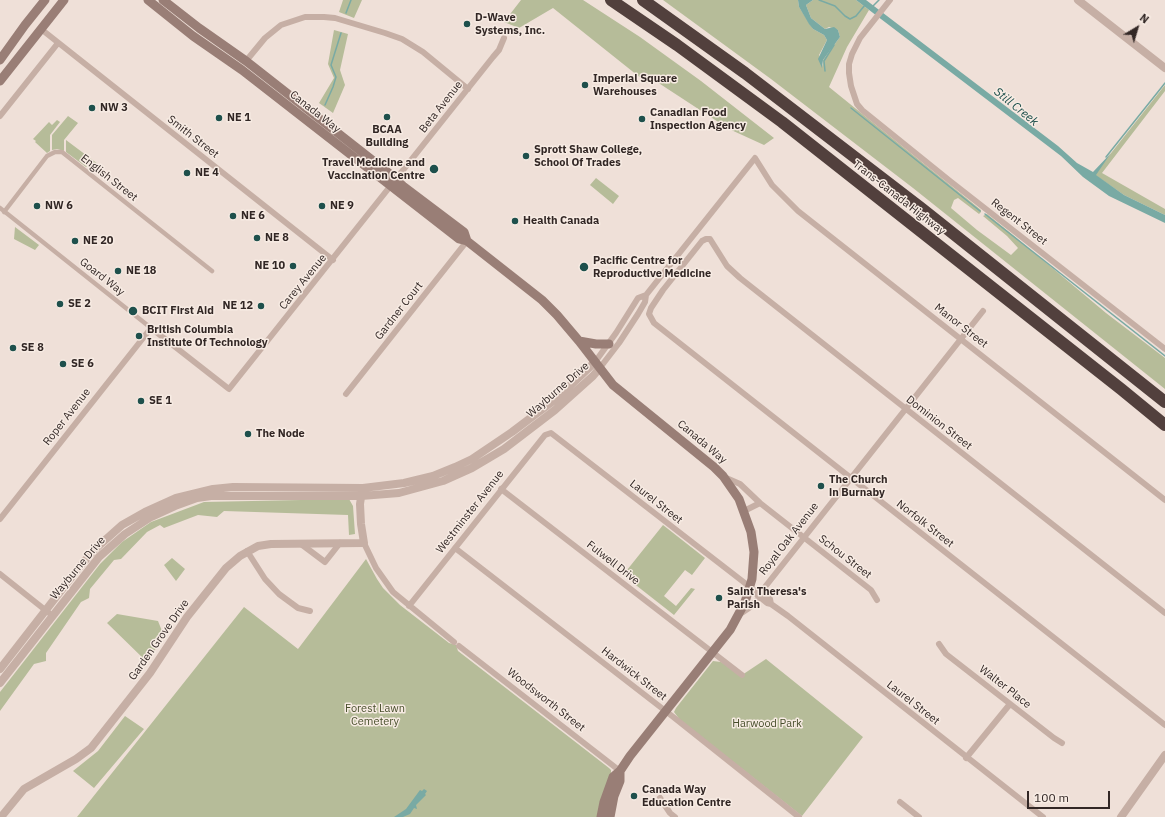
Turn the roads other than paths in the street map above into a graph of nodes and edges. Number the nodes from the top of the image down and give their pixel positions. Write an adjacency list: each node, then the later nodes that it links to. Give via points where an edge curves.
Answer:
1 (45, 0): 12 (main road)
2 (64, 0): 9 (main road)
3 (148, 0): 19 (main road, Canada Way)
4 (163, 0): 13 (main road, Canada Way)
5 (611, 0): 37 (highway, Trans-Canada Highway, via 678,45 782,122)
6 (643, 0): 35 (highway, Trans-Canada Highway, via 745,72 909,198)
7 (890, 0): 31 (street, Regent Street, via 855,47 849,64 856,104)
8 (1078, 0): 14 (street)
9 (41, 29): 11 (street, Smith Street); 15 (main road)
10 (504, 38): 16 (street, Beta Avenue, via 499,50)
11 (58, 43): 17 (street); 22 (street, Smith Street)
12 (2, 54)
13 (246, 61): 16 (street, via 269,34 281,25 305,17 324,17 402,39); 19 (main road, Canada Way)
14 (1165, 68)
15 (0, 81)
16 (468, 89): 19 (street, Beta Avenue)
17 (0, 116)
18 (755, 158): 24 (street, Wayburne Drive); 28 (street, Manor Street, via 772,186 792,206)
19 (393, 182): 21 (main road, Canada Way, via 464,232); 22 (street, Carey Avenue)
20 (2, 210): 23 (street, English Street, via 47,156 62,152); 27 (street, Goard Way)
21 (467, 241): 29 (main road, Canada Way, via 542,300); 34 (street, Gardner Court)
22 (333, 260): 33 (street, Carey Avenue)
23 (212, 271)
24 (646, 295): 30 (street, Wayburne Drive, via 638,298); 32 (street, Wayburne Drive, via 645,302 619,343)
25 (983, 311): 28 (street, Royal Oak Avenue)
26 (654, 323): 36 (street, Dominion Street, via 649,312 657,299 702,241 711,240 734,273); 40 (street, Norfolk Street)
27 (150, 328): 33 (street, Goard Way); 46 (street, Roper Avenue)
28 (960, 338): 36 (street, Royal Oak Avenue); 43 (street, Manor Street)
29 (579, 341): 30 (main road); 32 (main road, Canada Way)
30 (609, 344): 32 (street, Wayburne Drive)
31 (1165, 349)
32 (597, 365): 39 (main road, Canada Way, via 613,385); 42 (street, Wayburne Drive, via 524,424 456,471)
33 (229, 389)
34 (346, 394)
35 (1165, 402)
36 (905, 409): 40 (street, Royal Oak Avenue); 60 (street, Dominion Street)
37 (1165, 425)
38 (549, 433): 41 (street, Westminster Avenue); 54 (street, Laurel Street)
39 (723, 476): 44 (street, Schou Street, via 740,484); 45 (main road, Canada Way)
40 (851, 478): 47 (street, Royal Oak Avenue); 69 (street, Norfolk Street)
41 (501, 489): 51 (street, Westminster Avenue); 63 (street, Fulwell Drive)
42 (362, 492): 48 (street, Woodsworth Street, via 361,524); 59 (street, Wayburne Drive, via 256,487 198,492 176,498 122,525 94,550)
43 (1165, 500)
44 (760, 503): 45 (street); 47 (street, Schou Street)
45 (744, 511): 54 (main road, Canada Way, via 754,552)
46 (0, 519)
47 (804, 537): 55 (street, Royal Oak Avenue); 56 (street, Schou Street, via 871,590)
48 (364, 542): 50 (street, Garden Grove Drive); 57 (street, Woodsworth Street, via 382,579)
49 (301, 544): 50 (street, Garden Grove Drive); 50 (street, via 325,562); 52 (street, Garden Grove Drive, via 265,544)
50 (340, 544)
51 (455, 548): 57 (street, Westminster Avenue); 68 (street, Hardwick Street)
52 (247, 551): 58 (street, via 265,579 279,594 298,608); 76 (street, Garden Grove Drive, via 222,573 187,617 150,673 91,748 24,789)
53 (0, 574): 59 (street)
54 (750, 587): 55 (street, Laurel Street); 61 (main road, Canada Way)
55 (760, 595): 61 (street, Royal Oak Avenue); 72 (street, Laurel Street, via 770,599 772,604)
56 (877, 600)
57 (409, 606): 73 (street, Woodsworth Street)
58 (310, 611)
59 (49, 613): 64 (street, Wayburne Drive); 66 (street, Wayburne Drive)
60 (1165, 613)
61 (740, 614): 63 (main road, Canada Way)
62 (939, 644): 67 (street, Walter Place, via 946,654)
63 (712, 653): 65 (street, Fulwell Drive); 68 (main road, Canada Way)
64 (0, 669)
65 (742, 675)
66 (0, 683)
67 (1010, 704): 70 (street, Walter Place); 72 (street)
68 (666, 711): 73 (main road, Canada Way); 80 (street, Hardwick Street)
69 (1165, 725)
70 (1062, 743)
71 (1165, 755): 83 (street)
72 (966, 758): 82 (street, Laurel Street)
73 (620, 771): 77 (main road, Canada Way, via 610,783); 78 (main road, Canada Way, via 620,781)
74 (660, 798): 79 (street)
75 (900, 802): 81 (street)
76 (1, 817)
77 (601, 817)
78 (610, 817)
79 (675, 817)
80 (799, 817)
81 (919, 817)
82 (1043, 817)
83 (1121, 817)

